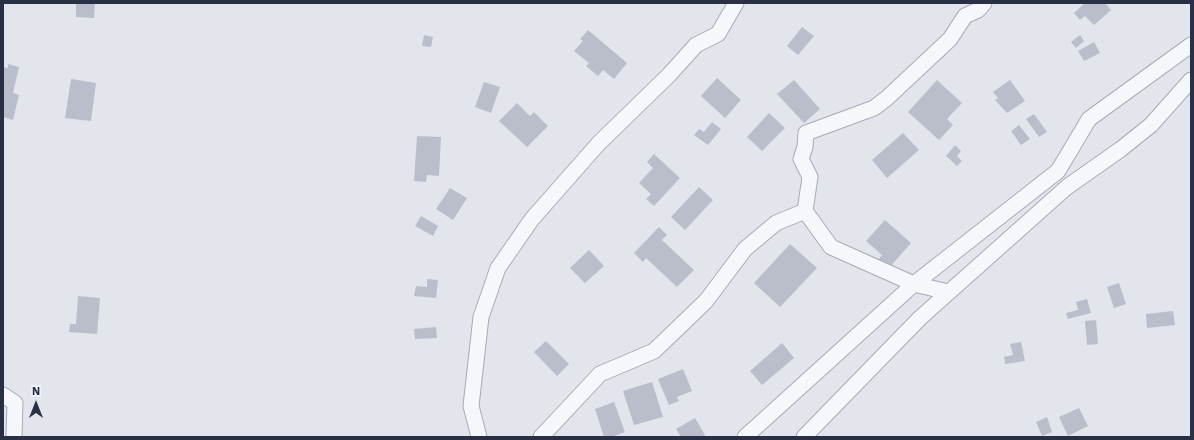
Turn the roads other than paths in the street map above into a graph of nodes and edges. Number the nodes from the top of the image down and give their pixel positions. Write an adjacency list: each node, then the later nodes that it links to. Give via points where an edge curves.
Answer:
1 (736, 3): 10 (street, via 718,34 696,45 599,143 532,219 498,268 481,317 471,406)
2 (984, 3): 5 (street, via 978,10 965,16 950,39 874,108 806,133 801,159 810,177)
3 (1191, 45): 6 (street, via 1089,119 1058,171)
4 (1191, 80): 7 (street, via 1151,125 1067,187)
5 (805, 211): 6 (street, via 831,247); 11 (street, via 776,223 745,250 706,301 654,351 600,374)
6 (914, 284): 7 (street); 12 (street)
7 (948, 292): 13 (street, via 898,339)
8 (3, 395): 9 (street, via 15,404)
9 (14, 437)
10 (479, 437)
11 (541, 437)
12 (745, 437)
13 (804, 437)

